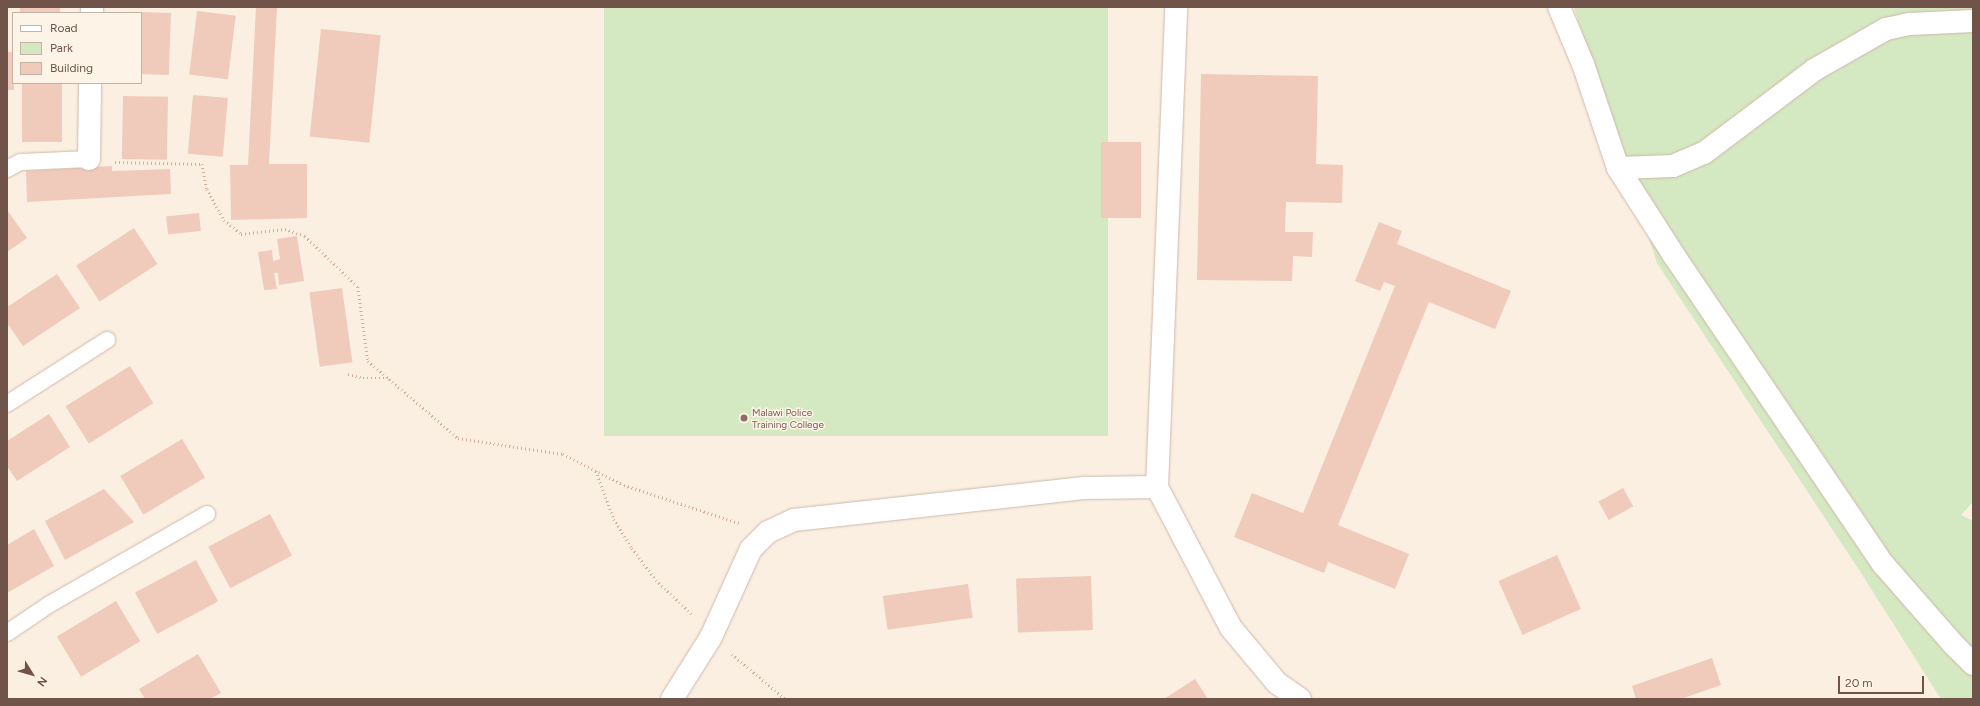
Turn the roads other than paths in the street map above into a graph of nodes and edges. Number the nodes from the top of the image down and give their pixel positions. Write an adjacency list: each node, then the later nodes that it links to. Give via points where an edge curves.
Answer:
1 (1176, 7): 10 (street)
2 (1559, 7): 6 (street, via 1583,64)
3 (1973, 21): 6 (street, via 1910,24 1886,29 1814,70 1704,153 1673,166)
4 (90, 84): 5 (street)
5 (89, 159): 7 (lane, via 21,162)
6 (1618, 168): 13 (street, via 1675,257 1883,564)
7 (7, 170)
8 (107, 340): 9 (lane)
9 (7, 404)
10 (1157, 487): 14 (street, via 1086,488 794,520 768,532 751,549 711,636); 15 (street, via 1231,628 1277,683)
11 (207, 514): 12 (lane, via 50,604)
12 (7, 633)
13 (1973, 664)
14 (672, 699)
15 (1300, 699)

